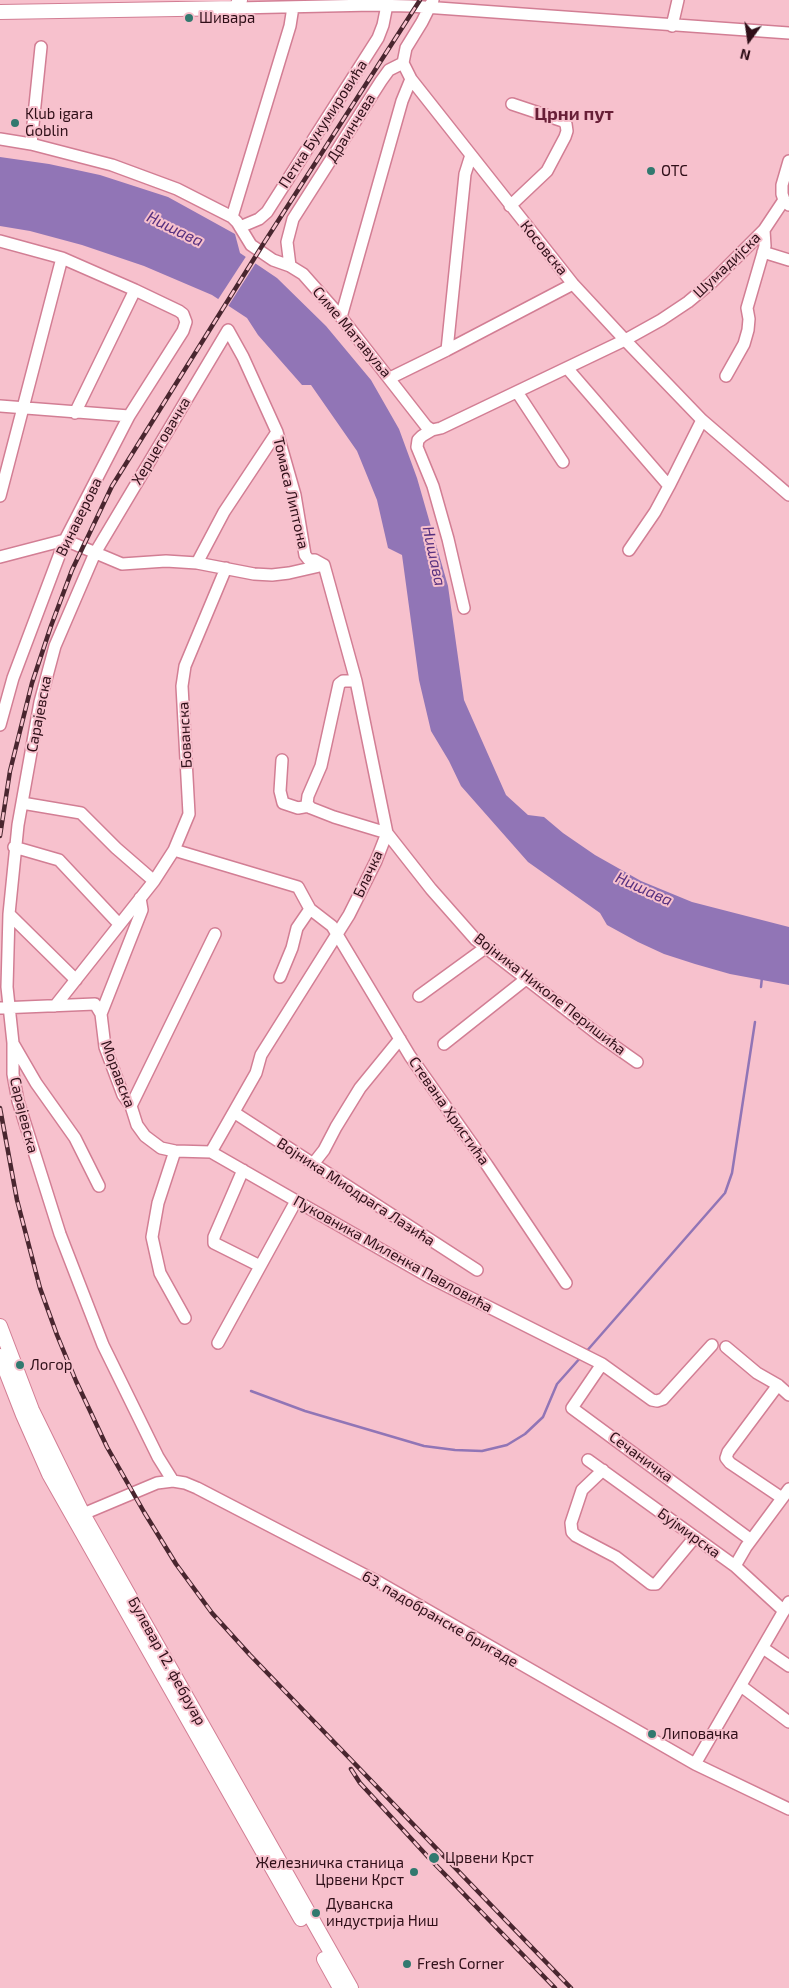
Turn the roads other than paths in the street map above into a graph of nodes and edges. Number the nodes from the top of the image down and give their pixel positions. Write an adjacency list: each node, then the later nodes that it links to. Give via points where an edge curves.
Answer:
1 (678, 0): 8 (street)
2 (238, 4): 4 (main road); 6 (street)
3 (432, 4): 5 (street); 8 (street); 11 (street, via 406,48)
4 (76, 5): 7 (main road)
5 (387, 5): 6 (street); 21 (street, Петка Букумировића, via 378,38 267,212)
6 (293, 6): 20 (street, via 290,26)
7 (0, 12)
8 (672, 26): 9 (street)
9 (789, 33)
10 (40, 48): 15 (street)
11 (403, 63): 12 (street, Косовска); 27 (street, Драинчева, via 389,70 380,81 293,219 287,242)
12 (411, 79): 16 (street, Косовска); 30 (street)
13 (512, 104): 19 (street, via 563,121 567,130 546,170)
14 (0, 139): 15 (street)
15 (31, 144): 20 (street, via 144,176)
16 (471, 155): 19 (street, Косовска); 33 (street, via 465,174)
17 (789, 163): 18 (street, Шумадијска, via 782,185)
18 (787, 202): 22 (street, Шумадијска)
19 (510, 206): 28 (street, Косовска)
20 (232, 217): 21 (street, Симе Матавуља)
21 (240, 227): 27 (street, Симе Матавуља, via 247,241 258,250)
22 (764, 230): 24 (street); 32 (street, Шумадијска, via 688,302)
23 (0, 241): 25 (street)
24 (763, 252): 26 (street); 35 (street, via 747,308 749,319 744,344)
25 (62, 258): 29 (street); 39 (street)
26 (789, 260)
27 (290, 266): 30 (street, Симе Матавуља, via 303,274)
28 (573, 284): 32 (street, Косовска); 33 (street)
29 (135, 290): 40 (street); 41 (street, Винаверова, via 179,311 186,322)
30 (341, 317): 36 (street, Симе Матавуља)
31 (228, 330): 44 (street, Томаса Липтона); 51 (street, Херцеговачка)
32 (625, 340): 34 (street, Шумадијска); 42 (street, Косовска)
33 (447, 350): 36 (street)
34 (567, 368): 37 (street, Шумадијска); 46 (street)
35 (726, 376)
36 (390, 378): 43 (street, Симе Матавуља)
37 (517, 392): 43 (street, Шумадијска); 45 (street)
38 (0, 406): 39 (street)
39 (23, 408): 40 (street); 48 (street)
40 (75, 413): 41 (street)
41 (129, 416): 49 (street, Винаверова)
42 (702, 420): 46 (street); 47 (street, Косовска)
43 (432, 430): 56 (street, via 418,440 418,447 446,530)
44 (278, 432): 53 (street, via 224,512); 54 (street, Томаса Липтона, via 295,495 305,555 309,560)
45 (563, 462)
46 (669, 486): 50 (street)
47 (789, 494)
48 (0, 496)
49 (65, 540): 51 (street); 52 (street); 58 (street, Винаверова, via 13,678)
50 (629, 550)
51 (95, 553): 53 (street, via 122,564); 60 (street, Сарајевска, via 50,660)
52 (0, 557)
53 (197, 563): 55 (street)
54 (324, 565): 55 (street, via 272,575); 57 (street, Блачка)
55 (226, 568): 64 (street, Бованска, via 185,666 182,686 189,814)
56 (464, 608)
57 (356, 681): 61 (street, via 339,684 321,766 308,796); 62 (street, Блачка)
58 (0, 725)
59 (282, 760): 61 (street, via 280,791 283,803 298,808)
60 (22, 803): 63 (street, Сарајевска); 65 (street, via 81,813)
61 (308, 806): 62 (street)
62 (387, 833): 71 (street, Блачка); 72 (street, Војника Николе Перишића, via 431,889)
63 (14, 847): 68 (street, Сарајевска); 69 (street, via 59,860)
64 (174, 850): 65 (street, Бованска); 67 (street, via 295,886)
65 (154, 881): 66 (street, Бованска)
66 (140, 898): 69 (street, Бованска); 79 (street, via 142,910)
67 (310, 909): 71 (street, Стевана Христића, via 332,926); 73 (street, via 298,928)
68 (9, 914): 75 (street); 78 (street, Сарајевска)
69 (119, 924): 75 (street, Бованска)
70 (215, 934): 84 (street)
71 (338, 936): 80 (street, Стевана Христића); 85 (street, Блачка, via 261,1055 256,1073)
72 (485, 948): 74 (street, Војника Николе Перишића); 76 (street)
73 (280, 977)
74 (526, 979): 82 (street); 83 (street, Војника Николе Перишића)
75 (76, 980): 77 (street, Бованска)
76 (418, 996)
77 (54, 1006): 78 (street); 79 (street, via 92,1003 98,1006)
78 (4, 1007): 81 (street, Сарајевска)
79 (101, 1014): 84 (street, Моравска, via 105,1047)
80 (400, 1039): 88 (street, via 360,1088); 94 (street, Стевана Христића)
81 (13, 1043): 90 (street, via 36,1083 75,1138); 106 (street, Сарајевска, via 13,1074 18,1100 60,1234 103,1345)
82 (444, 1044)
83 (638, 1062)
84 (131, 1106): 86 (street, Моравска, via 137,1125 145,1136 161,1148)
85 (234, 1113): 87 (street, Блачка); 88 (street, Војника Миодрага Лазића)
86 (174, 1152): 87 (street, Моравска); 95 (street, via 158,1203 152,1237 160,1273)
87 (211, 1152): 89 (street, Пуковника Миленка Павловића)
88 (313, 1164): 93 (street, Војника Миодрага Лазића)
89 (242, 1170): 91 (street, Пуковника Миленка Павловића); 92 (street, via 214,1243)
90 (99, 1186)
91 (296, 1201): 92 (street); 101 (street, Пуковника Миленка Павловића, via 429,1277)
92 (260, 1266): 97 (street)
93 (477, 1270)
94 (566, 1283)
95 (185, 1318)
96 (0, 1326): 108 (main road, Булевар 12. фебруар)
97 (218, 1343)
98 (712, 1346): 101 (street, Пуковника Миленка Павловића, via 663,1399 657,1401)
99 (726, 1347): 102 (street, via 757,1373)
100 (0, 1356): 108 (main road, Булевар 12. фебруар, via 36,1446)
101 (602, 1364): 110 (street, Сечаничка, via 572,1408)
102 (778, 1385): 103 (street); 107 (street, via 726,1458)
103 (789, 1395)
104 (588, 1460): 105 (street, Бујмирска)
105 (602, 1470): 109 (street, Бујмирска); 109 (street, via 582,1490 571,1523 576,1536 616,1557 651,1584 656,1584)
106 (173, 1481): 108 (street, via 157,1484); 117 (street, 63. падобранске бригаде, via 209,1493 380,1583)
107 (785, 1494): 110 (street)
108 (78, 1516): 119 (main road, Булевар 12. фебруар); 120 (main road, Булевар 12. фебруар)
109 (695, 1537): 111 (street, Бујмирска)
110 (751, 1540): 111 (street)
111 (735, 1566): 112 (street, Бујмирска)
112 (786, 1606): 113 (street)
113 (763, 1648): 114 (street); 115 (street)
114 (789, 1666)
115 (742, 1686): 116 (street); 117 (street)
116 (789, 1722)
117 (695, 1764): 118 (street, 63. падобранске бригаде)
118 (789, 1809)
119 (340, 1988)
120 (351, 1988)

